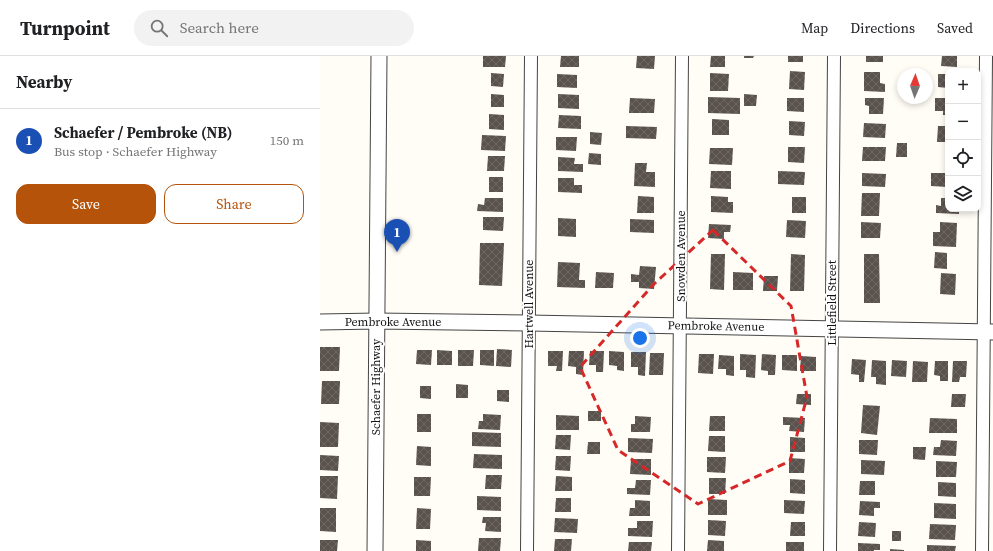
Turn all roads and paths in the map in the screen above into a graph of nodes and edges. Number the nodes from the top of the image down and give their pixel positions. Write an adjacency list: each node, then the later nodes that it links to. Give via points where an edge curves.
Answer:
1 (379, 56): 6 (street, Schaefer Highway)
2 (531, 56): 8 (street, Hartwell Avenue)
3 (682, 56): 9 (street, Snowden Avenue)
4 (834, 56): 10 (street, Littlefield Street)
5 (986, 56): 11 (street)
6 (377, 321): 7 (street, Pembroke Avenue); 8 (street, Pembroke Avenue); 12 (street, Schaefer Highway)
7 (320, 322)
8 (529, 323): 9 (street, Pembroke Avenue); 13 (street, Hartwell Avenue)
9 (680, 326): 10 (street, Pembroke Avenue); 14 (street, Snowden Avenue)
10 (832, 329): 11 (street, Pembroke Avenue); 15 (street, Littlefield Street)
11 (988, 332): 16 (street)
12 (375, 551)
13 (527, 551)
14 (678, 551)
15 (830, 551)
16 (982, 551)

